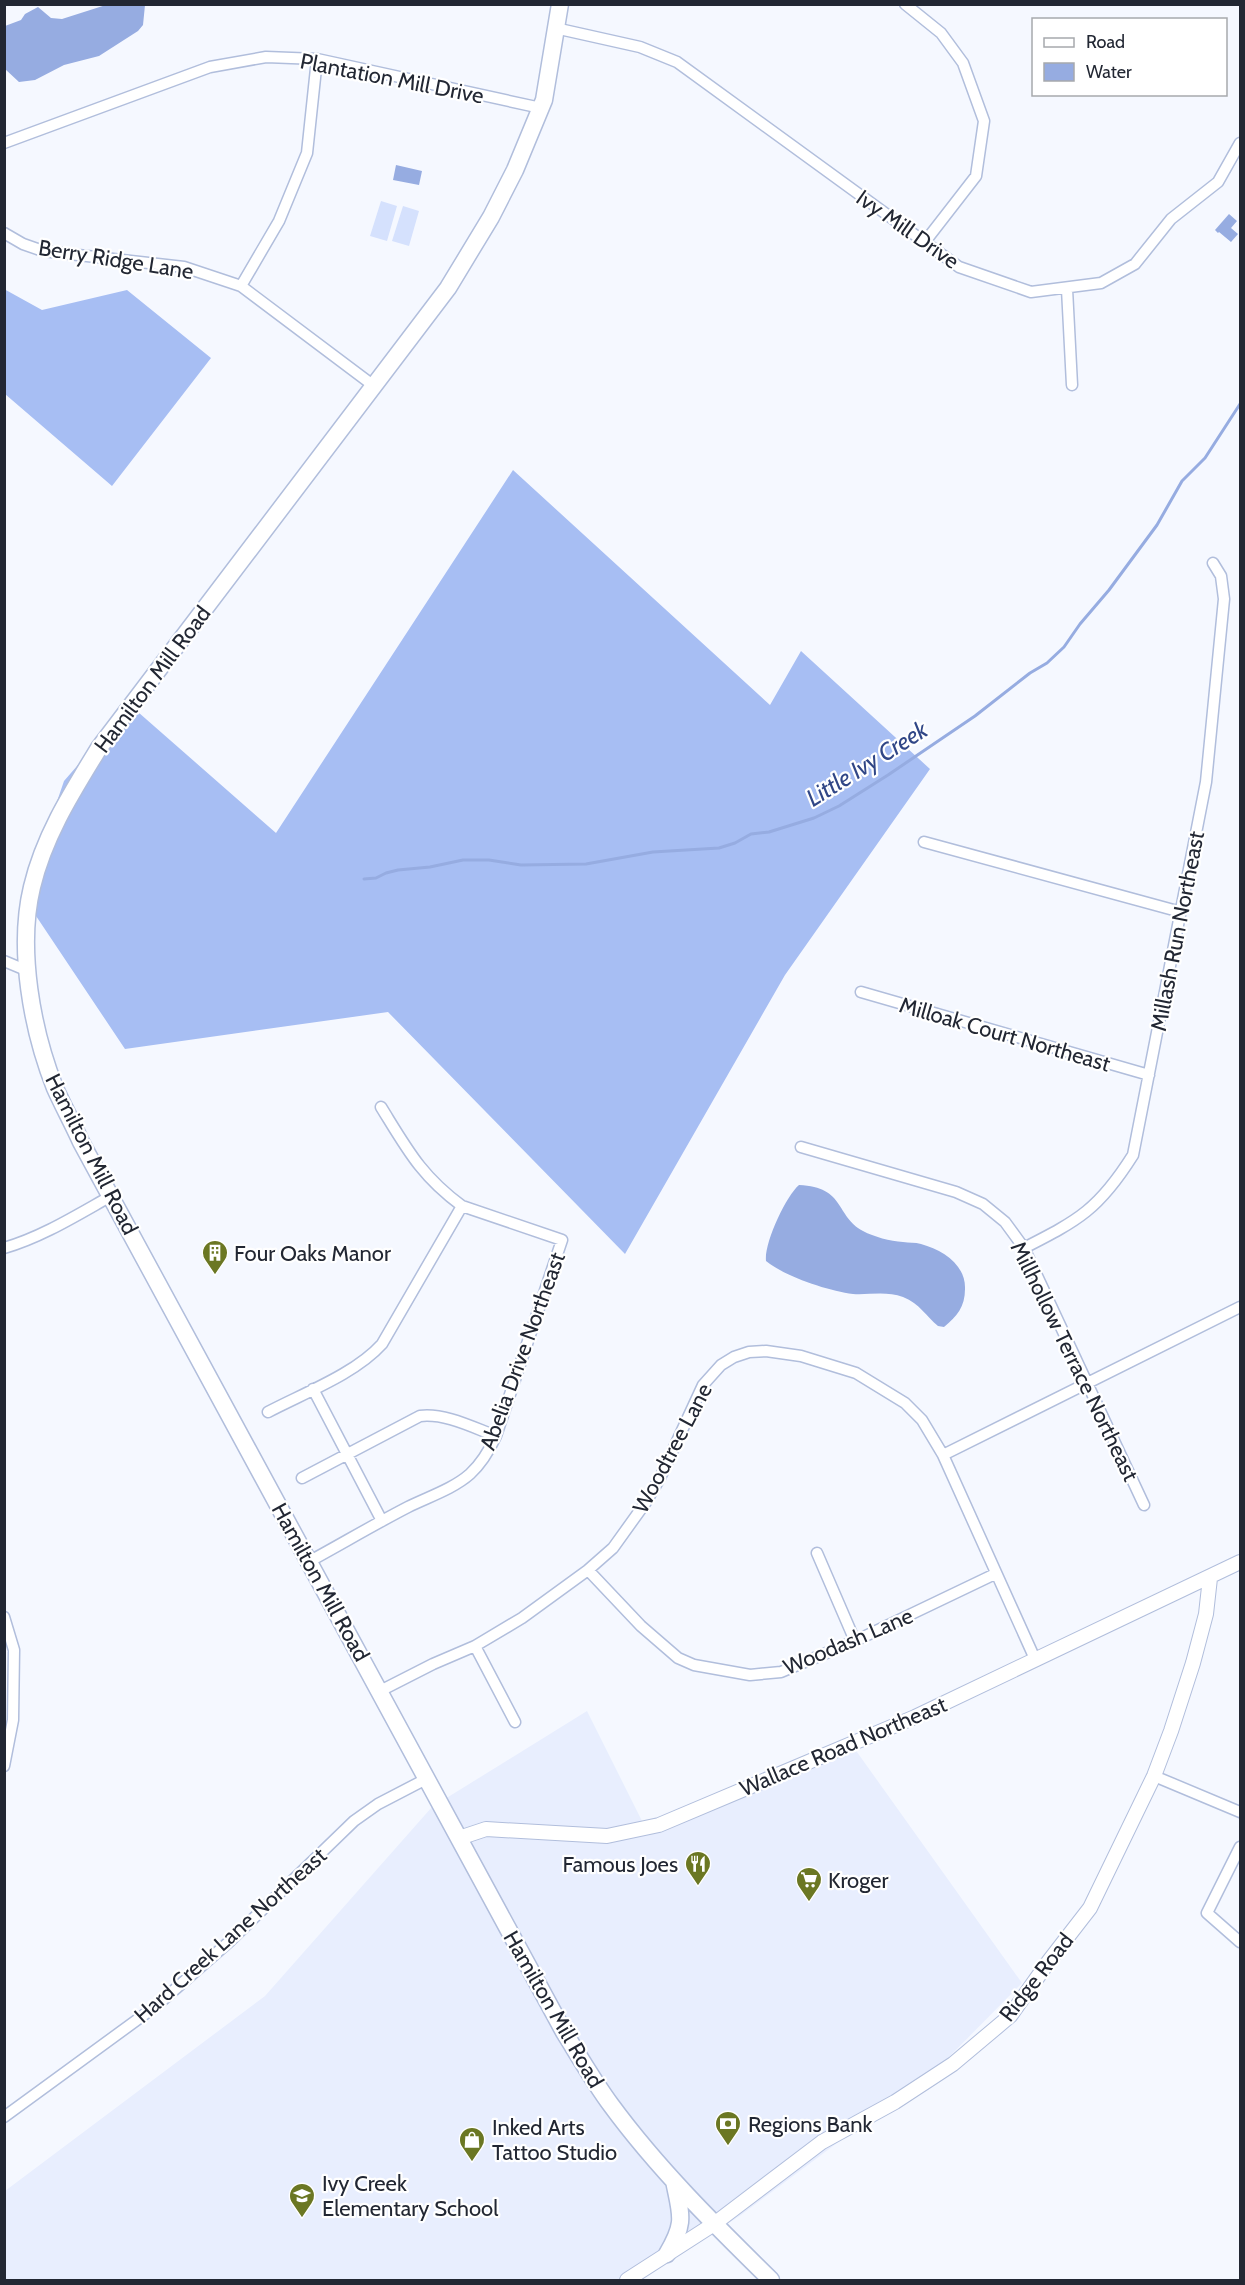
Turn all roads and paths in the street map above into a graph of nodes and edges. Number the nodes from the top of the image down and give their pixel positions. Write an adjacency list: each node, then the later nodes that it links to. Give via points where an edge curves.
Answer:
1 (560, 4): 3 (main road, Hamilton Mill Road)
2 (905, 4): 9 (street, via 942,33 963,63 984,121 976,176)
3 (555, 28): 5 (main road, Hamilton Mill Road); 9 (street, Ivy Mill Drive, via 640,47 677,62)
4 (317, 59): 5 (street, Plantation Mill Drive); 6 (street, Plantation Mill Drive, via 266,57 210,67); 10 (street, via 307,153 279,221)
5 (541, 108): 13 (main road, Hamilton Mill Road, via 487,224 448,288)
6 (4, 143)
7 (1240, 143): 11 (street, Ivy Mill Drive, via 1218,182 1171,219 1135,264 1101,283)
8 (4, 233): 10 (street, Berry Ridge Lane, via 43,251 184,267)
9 (924, 243): 11 (street, Ivy Mill Drive, via 959,267 1031,292)
10 (241, 286): 13 (street, Berry Ridge Lane)
11 (1067, 289): 12 (street)
12 (1072, 385)
13 (374, 386): 18 (main road, Hamilton Mill Road, via 99,748 62,808 32,888 27,927)
14 (1213, 563): 16 (street, Millash Run Northeast, via 1221,576 1224,599 1206,782)
15 (924, 842): 16 (street)
16 (1181, 912): 20 (street, Millash Run Northeast)
17 (4, 961): 18 (street)
18 (28, 971): 23 (main road, Hamilton Mill Road, via 38,1033 56,1089)
19 (861, 992): 20 (street, Milloak Court Northeast)
20 (1149, 1075): 26 (street, Millash Run Northeast, via 1133,1155 1115,1185 1070,1224)
21 (381, 1107): 24 (street, Abelia Drive Northeast, via 423,1172)
22 (801, 1147): 26 (street, Millhollow Terrace Northeast, via 956,1192 983,1204 1005,1222)
23 (111, 1196): 25 (street); 38 (main road, Hamilton Mill Road)
24 (462, 1206): 29 (street, via 382,1344 357,1365); 31 (street, Abelia Drive Northeast, via 562,1240)
25 (4, 1248)
26 (1024, 1248): 28 (street, Millhollow Terrace Northeast)
27 (1240, 1307): 28 (street)
28 (1086, 1384): 33 (street); 35 (street, Millhollow Terrace Northeast)
29 (313, 1389): 30 (street); 32 (street)
30 (268, 1412)
31 (496, 1436): 32 (street, via 430,1414); 36 (street, Abelia Drive Northeast, via 468,1476)
32 (346, 1453): 34 (street); 36 (street)
33 (943, 1455): 40 (street, Woodtree Lane, via 922,1420 905,1403 856,1373 801,1356 749,1352 721,1365 703,1385 646,1502 613,1548); 41 (street, Woodtree Lane)
34 (302, 1478)
35 (1144, 1505)
36 (382, 1521): 38 (street, Abelia Drive Northeast)
37 (816, 1553): 44 (street)
38 (310, 1561): 47 (main road, Hamilton Mill Road)
39 (1240, 1562): 42 (street, Wallace Road Northeast)
40 (588, 1570): 44 (street, Woodash Lane, via 663,1647 694,1665 750,1675 781,1672); 45 (street, Woodtree Lane)
41 (995, 1574): 44 (street, Woodash Lane); 46 (street, Woodtree Lane)
42 (1210, 1578): 46 (street, Wallace Road Northeast); 50 (street, Ridge Road, via 1206,1614 1193,1663)
43 (4, 1617): 49 (street, via 14,1650 13,1720)
44 (855, 1641)
45 (475, 1646): 47 (street, Woodtree Lane); 48 (street)
46 (1035, 1659): 53 (street, Wallace Road Northeast, via 915,1717 659,1825 607,1836 486,1829)
47 (380, 1691): 51 (main road, Hamilton Mill Road)
48 (515, 1722)
49 (4, 1766)
50 (1154, 1776): 52 (street); 58 (street, Ridge Road, via 1090,1908 1010,2016 953,2064 822,2142)
51 (428, 1778): 53 (main road, Hamilton Mill Road); 56 (street, Hard Creek Lane Northeast, via 354,1821 230,1941 156,2006)
52 (1240, 1812)
53 (459, 1838): 57 (main road, Hamilton Mill Road, via 598,2086)
54 (1240, 1847): 55 (street, via 1207,1913)
55 (1240, 1942)
56 (4, 2117)
57 (674, 2180): 58 (main road, Hamilton Mill Road); 59 (main road, via 682,2219)
58 (714, 2224): 59 (street, Ridge Road); 61 (main road, Hamilton Mill Road)
59 (667, 2254): 60 (street, Ridge Road)
60 (627, 2280)
61 (771, 2280)

